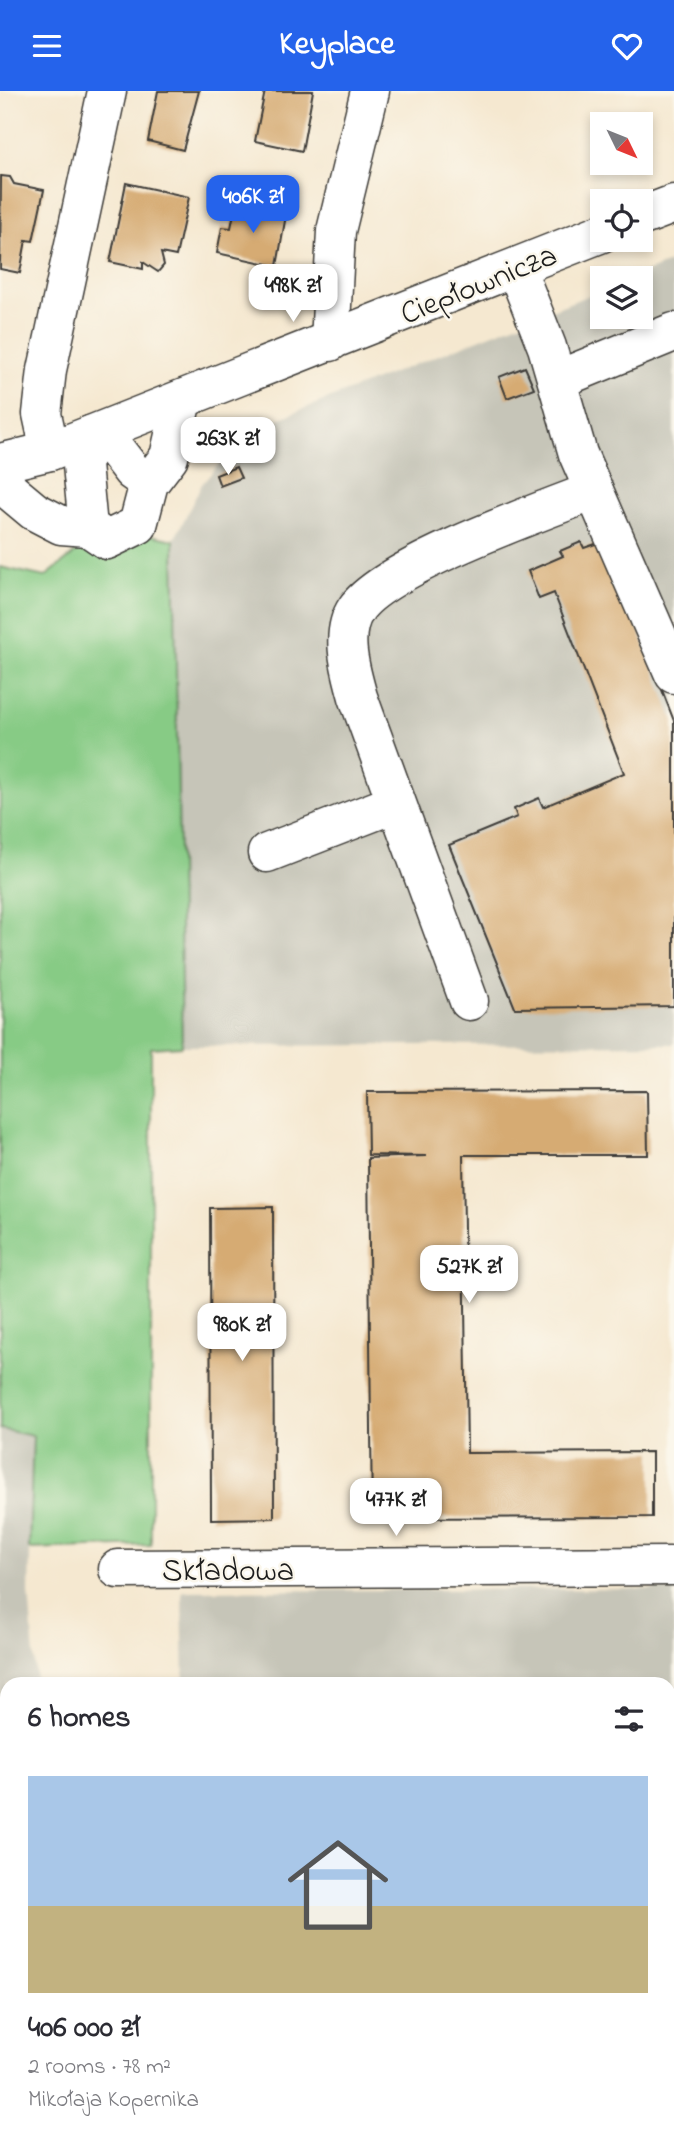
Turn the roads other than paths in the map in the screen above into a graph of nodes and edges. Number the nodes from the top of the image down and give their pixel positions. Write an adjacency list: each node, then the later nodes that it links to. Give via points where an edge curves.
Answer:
1 (107, 91): 12 (street, via 47,370 43,414)
2 (370, 91): 8 (street, via 336,230)
3 (674, 204): 4 (street)
4 (653, 212)
5 (590, 238): 6 (street, Ciepłownicza)
6 (516, 268): 8 (street, Ciepłownicza); 9 (street)
7 (674, 333): 9 (street)
8 (330, 342): 10 (street, Ciepłownicza)
9 (556, 380): 16 (street)
10 (182, 400): 11 (street, Ciepłownicza); 15 (street, via 169,457)
11 (91, 435): 12 (street, Ciepłownicza); 15 (street, via 115,449 132,471); 17 (street, via 82,465)
12 (50, 451): 13 (street, Ciepłownicza)
13 (0, 463)
14 (0, 475): 17 (street, via 10,491 34,511 61,525)
15 (149, 483): 17 (street, via 138,525 107,540)
16 (594, 491): 18 (street); 19 (street, via 415,566 375,589 354,610 346,649)
17 (88, 527)
18 (674, 674)
19 (396, 803): 20 (street); 21 (street)
20 (267, 853)
21 (469, 1000)
22 (674, 1566): 23 (street, Składowa)
23 (118, 1570)

